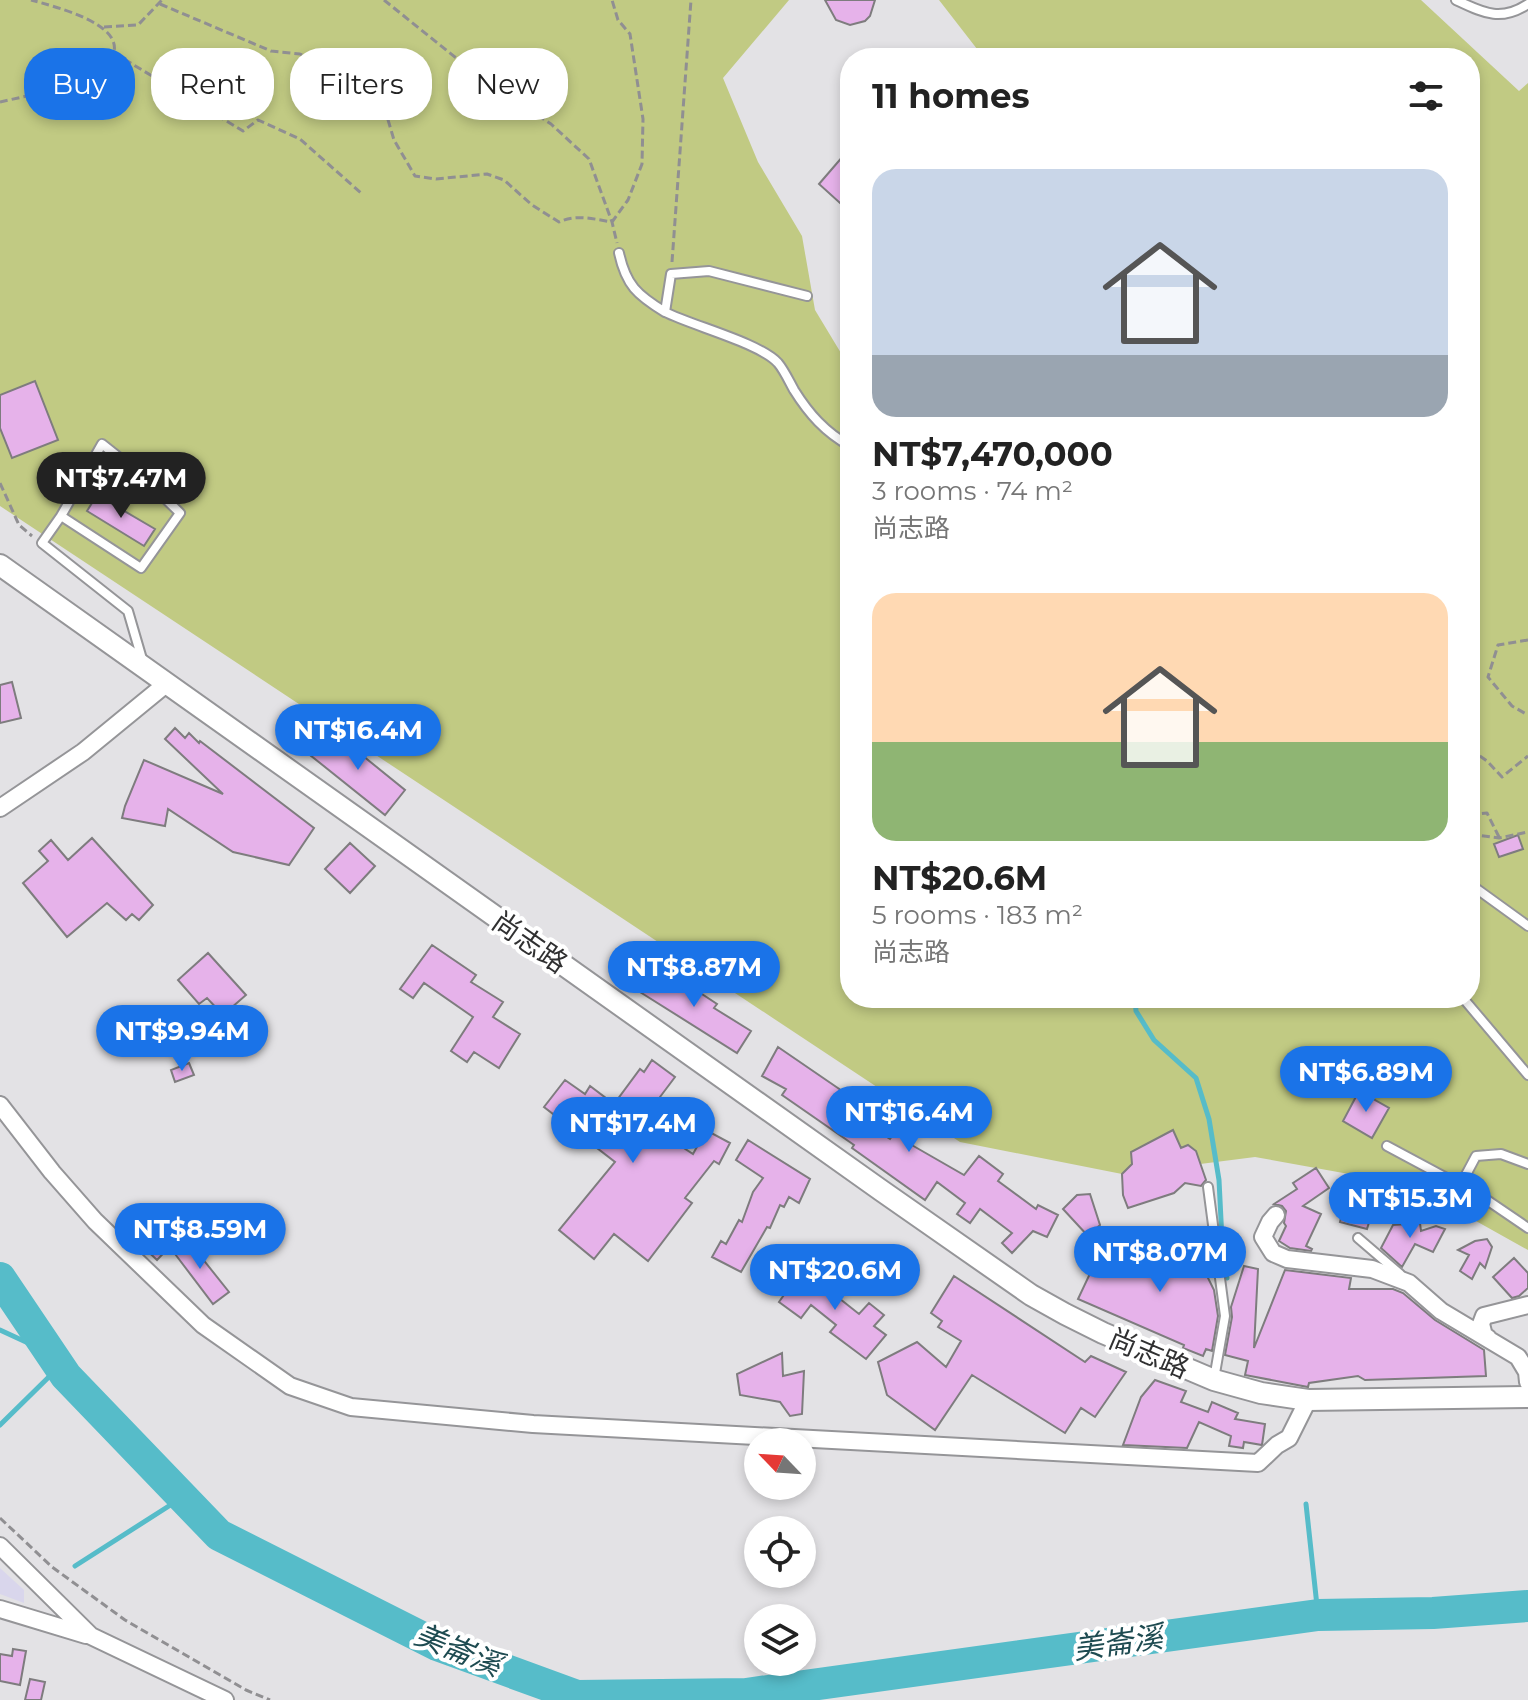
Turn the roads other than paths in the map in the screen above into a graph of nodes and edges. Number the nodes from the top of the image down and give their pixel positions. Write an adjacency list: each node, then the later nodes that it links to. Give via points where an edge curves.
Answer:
1 (1456, 0): 2 (lane, via 1488,15 1514,13)
2 (1528, 4)
3 (619, 253): 5 (lane, via 623,273 640,297)
4 (807, 296): 5 (lane, via 709,271 671,274)
5 (665, 312): 6 (lane, via 778,362 806,410)
6 (840, 440)
7 (61, 516): 7 (lane, via 141,568 180,513 102,444); 9 (lane, via 42,543 128,611)
8 (0, 565): 9 (street, 尚志路)
9 (145, 668): 10 (street, 尚志路)
10 (166, 684): 11 (street, via 83,752); 28 (street, 尚志路, via 1031,1295 1103,1333)
11 (0, 808)
12 (1480, 891): 13 (lane)
13 (1528, 926)
14 (1471, 1008): 15 (lane)
15 (1528, 1075)
16 (0, 1105): 31 (street, via 95,1221 203,1325 290,1386 351,1407 533,1424 1258,1463 1289,1438)
17 (1387, 1146): 19 (lane)
18 (1528, 1164): 19 (lane, via 1501,1154 1476,1156)
19 (1460, 1186): 22 (lane)
20 (1208, 1187): 28 (lane, via 1225,1316)
21 (1276, 1215): 24 (street, via 1263,1237 1273,1253 1372,1269)
22 (1528, 1228)
23 (1358, 1238): 24 (lane)
24 (1409, 1283): 26 (street, via 1441,1311)
25 (1528, 1305): 26 (street, via 1484,1316)
26 (1484, 1336): 27 (street); 29 (street, via 1518,1357)
27 (1528, 1360)
28 (1214, 1380): 31 (street, 尚志路)
29 (1528, 1382)
30 (1528, 1397): 31 (street, 尚志路)
31 (1308, 1400)
32 (0, 1546): 34 (street)
33 (0, 1609): 34 (street)
34 (91, 1636): 35 (street)
35 (225, 1700)

